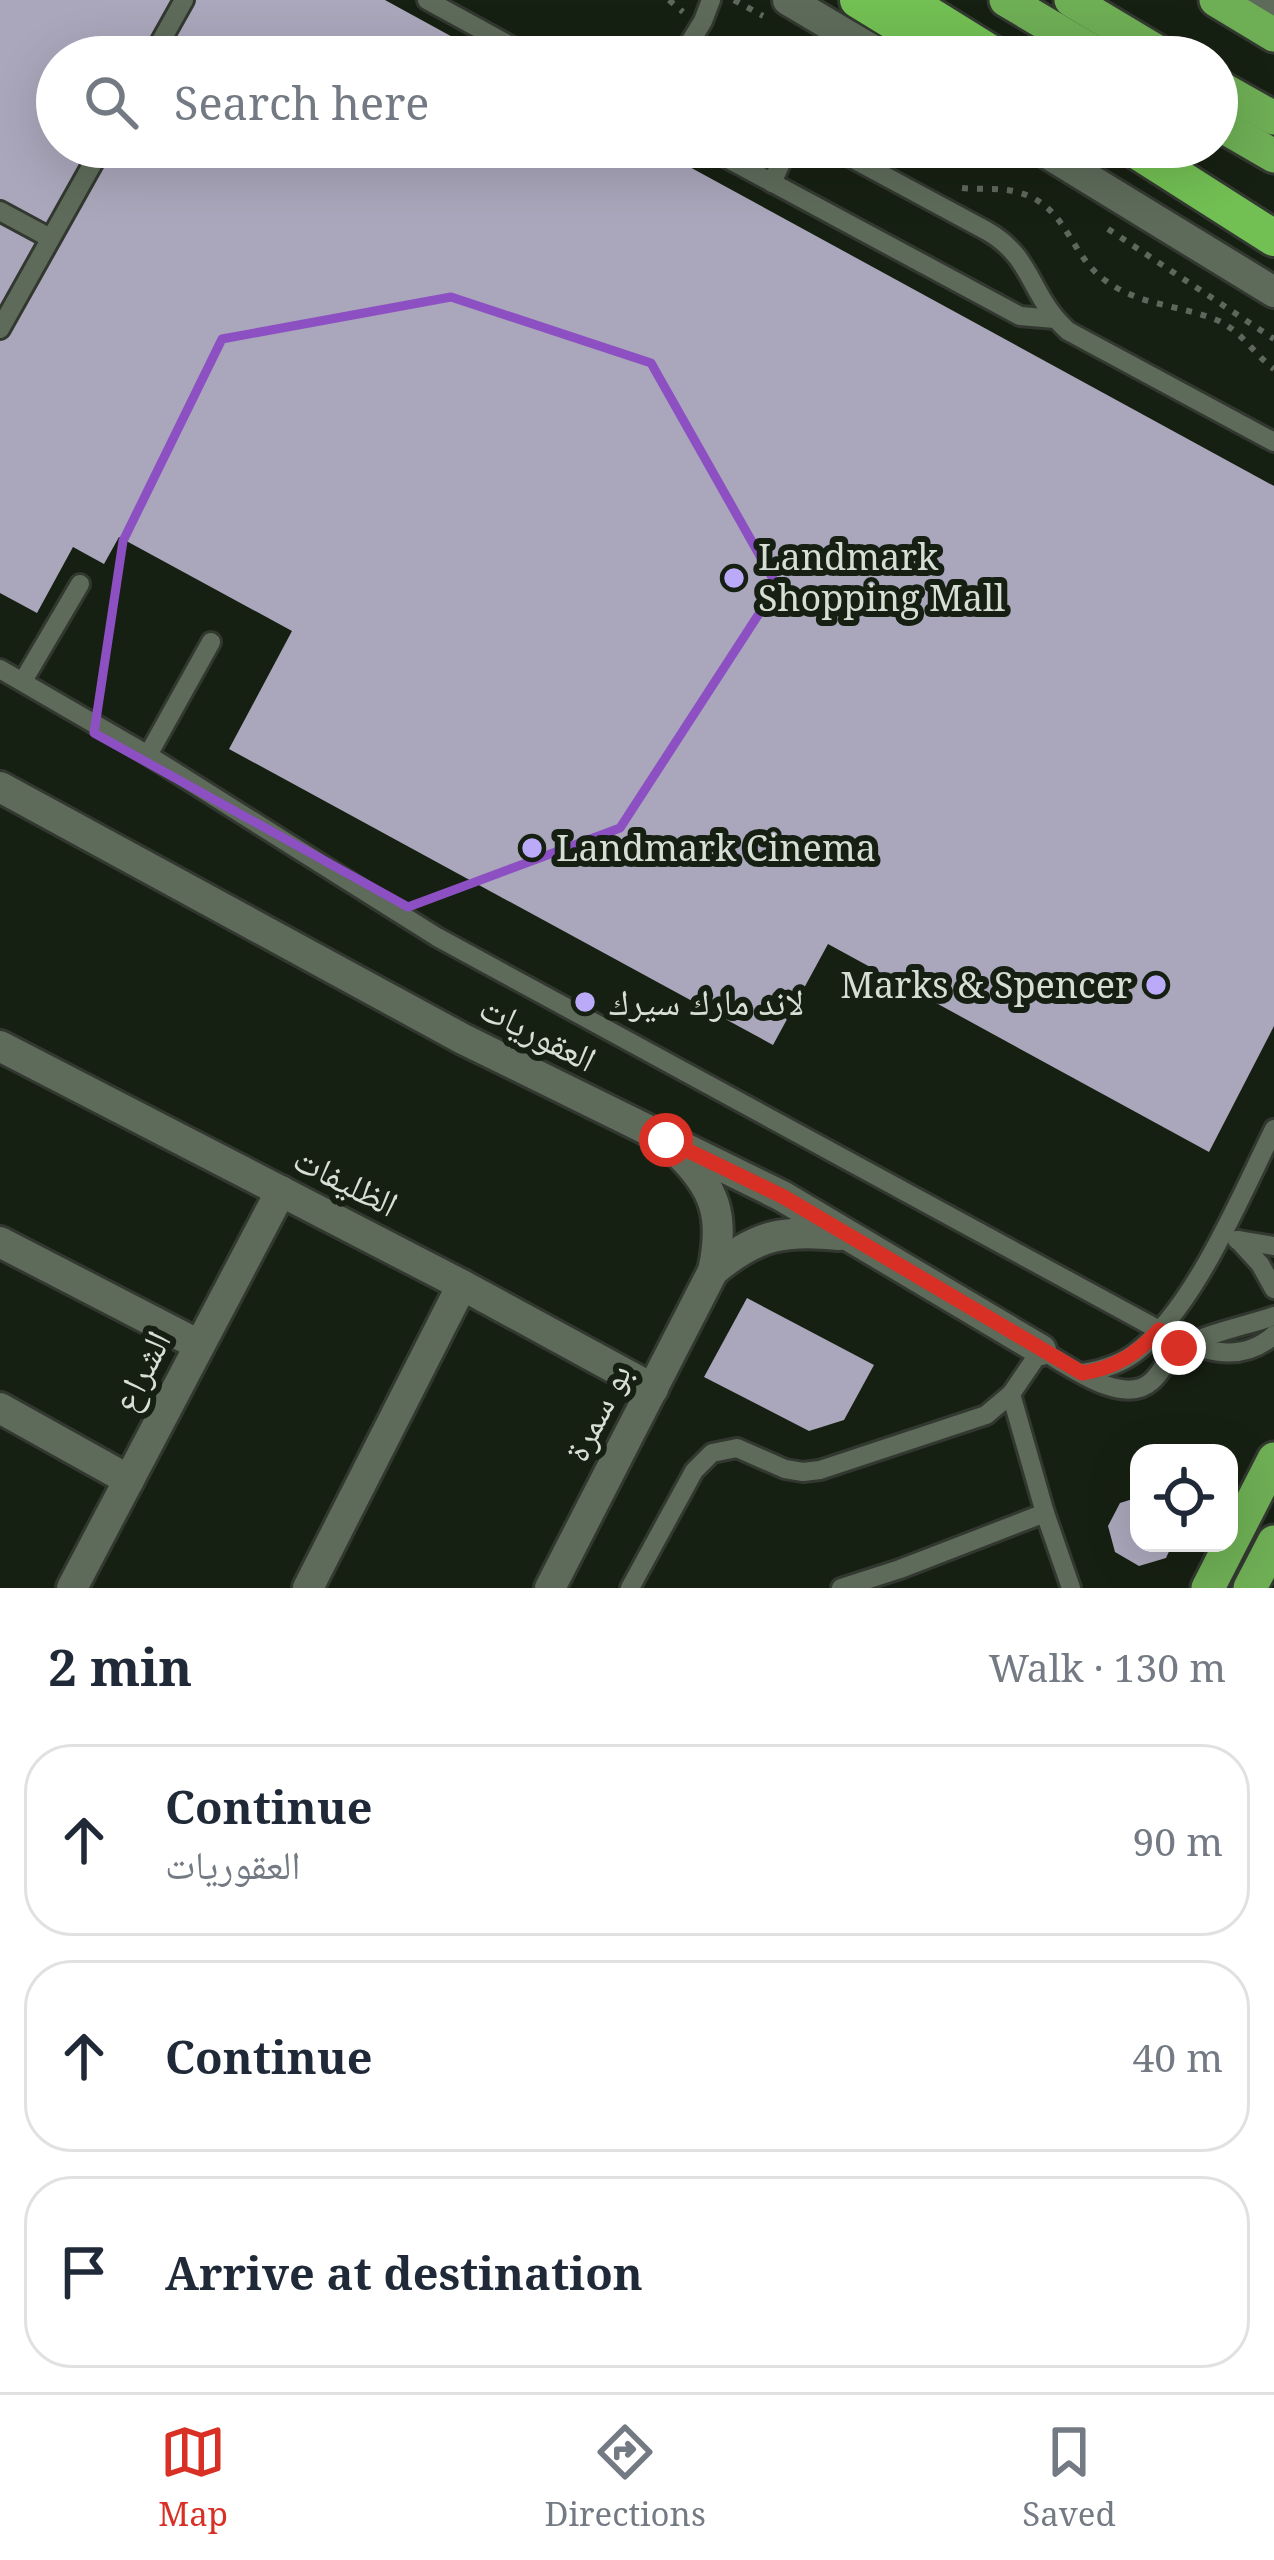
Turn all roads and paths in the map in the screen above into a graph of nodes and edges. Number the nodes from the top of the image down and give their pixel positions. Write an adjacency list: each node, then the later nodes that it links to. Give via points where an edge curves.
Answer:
1 (184, 0): 13 (lane)
2 (427, 0): 14 (lane)
3 (711, 0): 15 (lane)
4 (788, 0): 16 (street)
5 (858, 0): 17 (highway)
6 (904, 0): 18 (highway)
7 (1006, 0): 19 (highway)
8 (1071, 0): 20 (highway)
9 (1216, 0): 12 (highway)
10 (1248, 0): 11 (street)
11 (1274, 15)
12 (1274, 34)
13 (164, 36)
14 (493, 36)
15 (694, 36)
16 (849, 36)
17 (917, 36)
18 (963, 36)
19 (1067, 36)
20 (1131, 36)
21 (1238, 98): 22 (highway)
22 (1274, 118)
23 (1238, 135): 24 (highway)
24 (1274, 156)
25 (89, 168): 35 (lane)
26 (744, 168): 31 (lane)
27 (779, 168): 31 (lane)
28 (869, 168): 38 (lane, via 1010,246)
29 (1047, 168): 37 (street)
30 (1164, 168): 36 (highway)
31 (772, 183): 38 (lane, via 1020,316)
32 (948, 184): 41 (path, via 1015,191 1042,203 1104,280 1230,326)
33 (0, 211): 35 (lane)
34 (1098, 223): 40 (path)
35 (50, 238): 39 (lane)
36 (1274, 238)
37 (1274, 292)
38 (1054, 319): 42 (lane)
39 (0, 329)
40 (1274, 339)
41 (1274, 369)
42 (1274, 442)
43 (80, 584): 46 (lane)
44 (212, 642): 47 (lane)
45 (0, 669): 46 (lane)
46 (23, 681): 47 (lane)
47 (148, 755): 61 (lane, via 437,937)
48 (0, 787): 51 (street, العقوريات, via 426,1020)
49 (0, 1046): 52 (street, الظليفات)
50 (1274, 1129): 54 (lane)
51 (666, 1140): 53 (street, العقوريات); 57 (street, بو سمرة, via 711,1195)
52 (281, 1191): 58 (street, الظليفات); 64 (street, الشراع)
53 (845, 1235): 57 (street, via 769,1236); 65 (street, العقوريات)
54 (1230, 1236): 56 (lane); 59 (lane); 61 (lane)
55 (0, 1242): 64 (street)
56 (1274, 1246)
57 (713, 1271): 67 (street, بو سمرة)
58 (462, 1286): 67 (street, الظليفات); 76 (street)
59 (1274, 1289)
60 (1274, 1316): 63 (lane)
61 (1159, 1330): 63 (lane); 66 (lane, via 1117,1364)
62 (1274, 1335): 63 (lane, via 1238,1353)
63 (1188, 1344): 66 (lane, via 1143,1388 1120,1390)
64 (199, 1345): 71 (street, الشراع)
65 (1041, 1350): 66 (lane); 68 (lane)
66 (1082, 1373)
67 (653, 1389): 77 (street, بو سمرة)
68 (1011, 1394): 72 (lane); 78 (lane, via 986,1415 820,1470 785,1469 737,1448 712,1453 694,1471)
69 (0, 1408): 71 (street)
70 (1274, 1459): 81 (highway)
71 (129, 1480): 75 (street, الشراع)
72 (1045, 1514): 74 (lane); 80 (lane)
73 (1274, 1542): 82 (highway)
74 (902, 1579): 79 (lane)
75 (72, 1588)
76 (308, 1588)
77 (550, 1588)
78 (630, 1588)
79 (842, 1588)
80 (1071, 1588)
81 (1208, 1588)
82 (1250, 1588)

